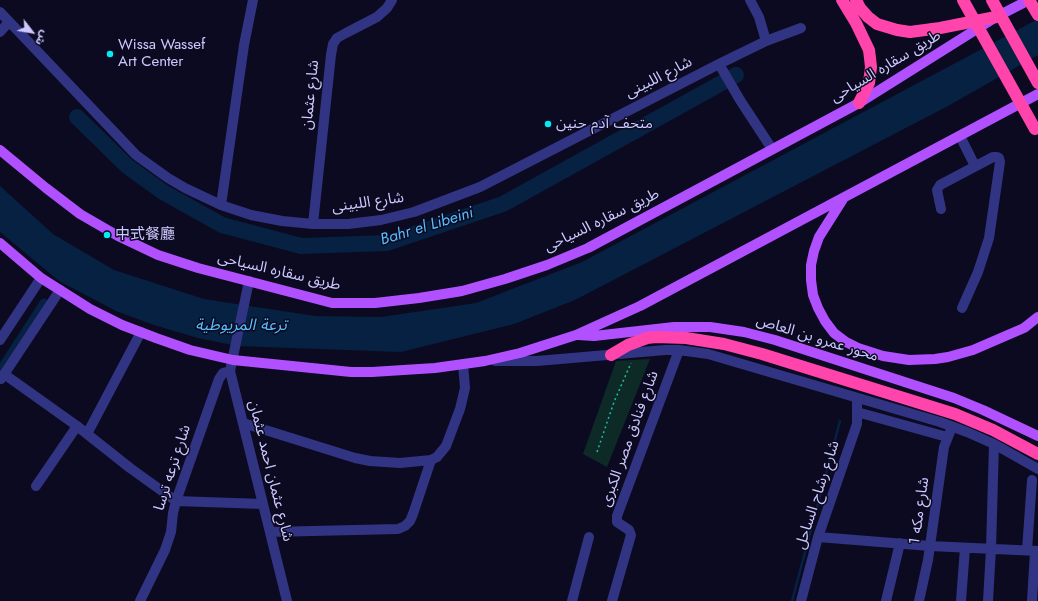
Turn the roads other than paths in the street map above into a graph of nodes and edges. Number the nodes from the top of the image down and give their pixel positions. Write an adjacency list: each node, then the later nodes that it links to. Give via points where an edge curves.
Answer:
1 (253, 0): 26 (street)
2 (392, 0): 28 (street, شارع عثمان, via 377,17 337,38 333,44)
3 (750, 0): 15 (street, via 759,17)
4 (842, 0): 19 (highway, via 856,23 870,58 869,83)
5 (856, 0): 11 (highway, via 868,18 877,24 910,32)
6 (963, 0): 20 (highway, bridge)
7 (992, 0): 17 (highway, bridge)
8 (1029, 0): 10 (highway); 11 (main road, طريق سقاره السياحى)
9 (0, 12): 12 (street, شارع اللبينى)
10 (1038, 15)
11 (996, 17): 19 (main road, طريق سقاره السياحى)
12 (9, 22): 14 (street); 26 (street, شارع اللبينى, via 136,155 185,188)
13 (800, 28): 15 (street, شارع اللبينى)
14 (0, 32)
15 (766, 41): 16 (street, شارع اللبينى)
16 (721, 67): 22 (street); 28 (street, شارع اللبينى, via 480,187 414,212 381,220 348,224)
17 (1038, 83)
18 (1038, 94): 21 (main road)
19 (860, 103): 22 (main road, طريق سقاره السياحى)
20 (1036, 132)
21 (960, 136): 24 (street); 25 (main road)
22 (772, 149): 31 (main road, طريق سقاره السياحى, via 588,248 505,280 419,298 375,303 332,303)
23 (0, 150): 31 (main road, طريق سقاره السياحى, via 80,214 118,236 158,255)
24 (976, 166): 27 (street, via 940,185 937,190); 33 (street, via 995,157 1000,160 989,238)
25 (845, 197): 34 (main road, via 819,237 811,265 811,280 813,295 822,315 834,333 846,342 883,356 909,360 935,359 973,350 1024,328); 36 (main road, via 640,306)
26 (221, 205): 28 (street, شارع اللبينى, via 251,215)
27 (941, 209)
28 (314, 224)
29 (0, 243): 30 (main road)
30 (41, 278): 32 (main road); 37 (street)
31 (248, 286): 40 (street, شارع عثمان احمد عثمان)
32 (60, 290): 35 (main road, via 90,309); 44 (street)
33 (962, 308)
34 (1038, 317)
35 (141, 332): 40 (main road, via 190,350); 50 (street)
36 (576, 335): 41 (main road); 51 (main road, محور عمرو بن العاص, via 594,336 674,327 744,332 954,398)
37 (0, 340)
38 (679, 350): 39 (street); 45 (street, via 708,354); 72 (street, شارع فنادق مصر الكبرى, via 617,516 617,522 629,530 631,535)
39 (611, 355): 41 (street, via 537,361); 54 (highway, via 628,345 656,337 686,338 724,344 955,414 993,430)
40 (233, 360): 42 (main road, via 351,372); 43 (street, شارع عثمان احمد عثمان)
41 (485, 361): 42 (main road)
42 (463, 364): 55 (street, via 465,388 460,409 446,446)
43 (230, 371): 47 (street, شارع عثمان احمد عثمان); 59 (street, شارع ترعه ترسا, via 223,373 219,379)
44 (2, 377): 48 (street)
45 (857, 398): 46 (street, شارع رشاح الساحل); 49 (street)
46 (857, 412): 52 (street); 63 (street, شارع رشاح الساحل, via 857,424)
47 (243, 423): 55 (street, via 370,461 400,463); 60 (street, شارع عثمان احمد عثمان)
48 (77, 426): 50 (street); 58 (street)
49 (952, 427): 52 (street, شارع مكه 1); 53 (street)
50 (87, 434): 59 (street)
51 (1038, 436)
52 (947, 438): 65 (street, شارع مكه 1)
53 (994, 444): 56 (street); 67 (street)
54 (1038, 454)
55 (431, 460): 61 (street, via 413,514 405,526)
56 (1038, 469)
57 (1032, 480): 68 (street)
58 (36, 486)
59 (176, 501): 60 (street); 69 (street, شارع ترعه ترسا, via 165,550)
60 (263, 504): 61 (street, شارع عثمان احمد عثمان)
61 (270, 532): 70 (street, شارع عثمان احمد عثمان)
62 (589, 537): 71 (street)
63 (818, 537): 64 (street); 73 (street, شارع رشاح الساحل)
64 (900, 544): 65 (street); 74 (street)
65 (930, 546): 66 (street); 75 (street, شارع مكه 1)
66 (965, 548): 67 (street); 76 (street)
67 (991, 549): 68 (street); 77 (street)
68 (1033, 551): 78 (street)
69 (140, 601)
70 (287, 601)
71 (572, 601)
72 (612, 601)
73 (801, 601)
74 (886, 601)
75 (919, 601)
76 (961, 601)
77 (988, 601)
78 (1032, 601)

